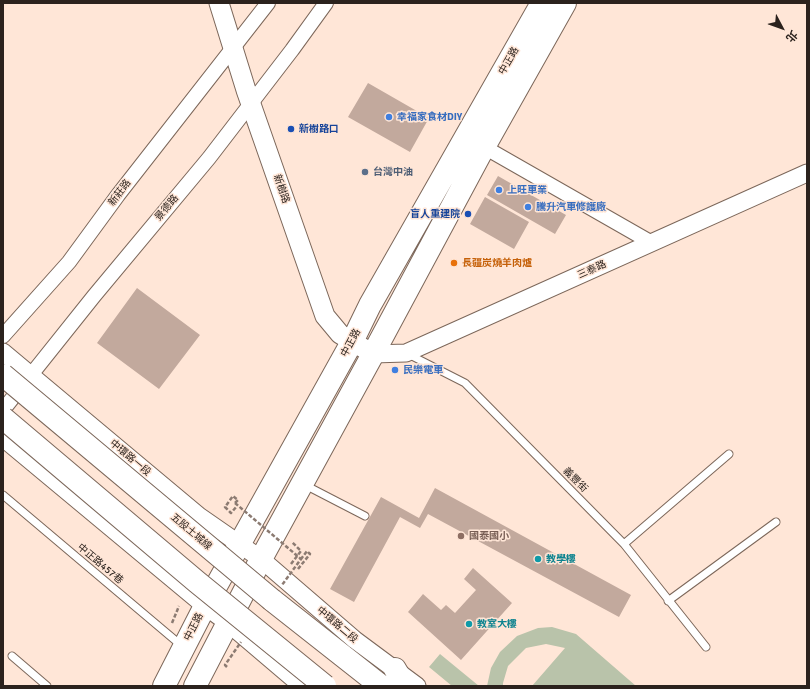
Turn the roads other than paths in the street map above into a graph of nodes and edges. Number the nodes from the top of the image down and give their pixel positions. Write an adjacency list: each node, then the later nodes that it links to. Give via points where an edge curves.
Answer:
1 (218, 3): 6 (main road, 新樹路)
2 (268, 3): 6 (street, 新莊路)
3 (326, 3): 7 (street, 景德路)
4 (542, 3): 12 (main road, 中正路, via 370,305)
5 (565, 3): 8 (main road, 中正路)
6 (233, 47): 7 (main road, 新樹路); 11 (street, 新莊路, via 118,195 70,262)
7 (251, 104): 12 (main road, 新樹路, via 326,316 340,334); 17 (street, 景德路)
8 (484, 147): 10 (street); 15 (main road, 中正路)
9 (807, 173): 10 (street, 三泰路)
10 (652, 243): 14 (street, 三泰路)
11 (3, 336)
12 (352, 342): 15 (main road, 新樹路); 26 (main road, 中正路)
13 (3, 352): 17 (street, 中環路一段)
14 (406, 353): 15 (street, 三泰路); 27 (lane, 義豐街, via 464,383)
15 (374, 354): 22 (main road, 中正路)
16 (3, 374): 41 (main road, 五股土城線, bridge, via 272,600)
17 (31, 376): 18 (street, 景德路); 26 (street, 中環路一段, via 199,516)
18 (3, 410)
19 (3, 418): 40 (main road, bridge, via 196,582)
20 (3, 438): 30 (street)
21 (729, 454): 27 (lane)
22 (302, 484): 24 (lane); 28 (main road, 中正路)
23 (3, 495): 33 (lane, 中正路457巷)
24 (365, 516)
25 (776, 522): 29 (lane)
26 (239, 543): 28 (street, 中環路一段); 30 (main road, 中正路)
27 (624, 544): 29 (lane, 義豐街)
28 (261, 560): 31 (main road, 中正路); 35 (street, 中環路二段)
29 (668, 601): 32 (lane, 義豐街)
30 (205, 606): 31 (street); 33 (main road, 中正路)
31 (228, 623): 38 (main road, 中正路); 39 (street)
32 (706, 647)
33 (184, 648): 37 (main road, 中正路)
34 (12, 656): 36 (lane)
35 (400, 678): 42 (street, 中環路二段)
36 (47, 686)
37 (164, 686)
38 (195, 686)
39 (302, 686)
40 (325, 686)
41 (381, 686)
42 (417, 686)

